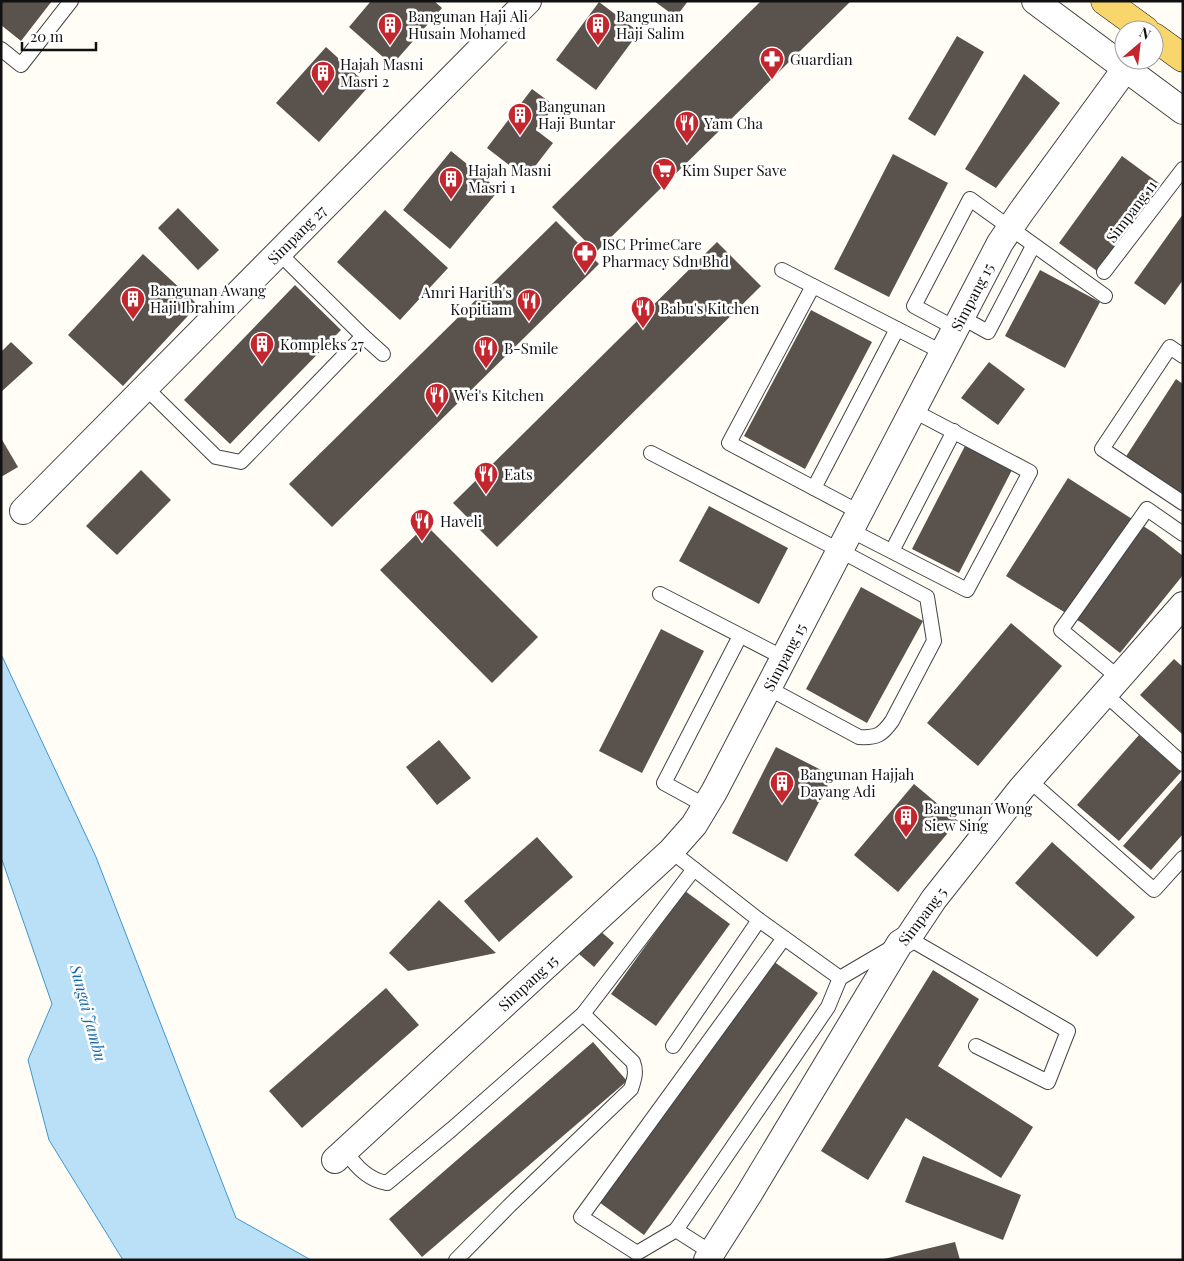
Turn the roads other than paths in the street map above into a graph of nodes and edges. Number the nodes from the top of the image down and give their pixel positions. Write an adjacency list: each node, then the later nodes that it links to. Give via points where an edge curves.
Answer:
1 (71, 1): 7 (lane, via 21,65)
2 (528, 1): 16 (street, Simpang 27)
3 (1035, 1): 9 (street)
4 (1105, 1): 5 (main road)
5 (1131, 20)
6 (1164, 44): 8 (main road)
7 (1, 49)
8 (1183, 58)
9 (1114, 59)
10 (1125, 70): 14 (street, Simpang 15)
11 (1129, 70): 12 (street)
12 (1183, 112)
13 (1182, 171): 18 (lane, Simpang 11)
14 (1010, 229): 15 (lane); 21 (street, Simpang 15); 21 (lane, via 970,199 914,306)
15 (1034, 246): 20 (lane); 21 (lane, via 988,332)
16 (279, 253): 23 (lane); 27 (street, Simpang 27)
17 (782, 270): 19 (lane)
18 (1104, 272)
19 (813, 286): 22 (lane); 31 (lane, via 729,444)
20 (1105, 296)
21 (958, 322): 24 (street, Simpang 15)
22 (897, 329): 24 (lane); 31 (lane)
23 (363, 336): 25 (lane); 27 (lane, via 241,462 216,456)
24 (942, 352): 28 (street, Simpang 15)
25 (383, 354)
26 (1183, 356): 32 (lane, via 1170,347 1102,449)
27 (146, 388): 33 (street, Simpang 27)
28 (912, 410): 29 (lane); 34 (street, Simpang 15)
29 (954, 432): 36 (lane); 36 (lane, via 1030,472 966,590)
30 (652, 453): 34 (lane)
31 (814, 488): 34 (lane)
32 (1183, 503)
33 (23, 511)
34 (850, 530): 36 (lane); 40 (street, Simpang 15); 42 (lane, via 927,597 934,641 892,721 884,733 872,738 859,737)
35 (1183, 534): 41 (lane, via 1147,509 1060,630)
36 (892, 551)
37 (660, 594): 39 (lane)
38 (1183, 605): 41 (street, Simpang 5)
39 (740, 636): 40 (lane); 45 (lane, via 664,784)
40 (784, 658): 42 (street, Simpang 15)
41 (1112, 686): 43 (lane); 44 (street, Simpang 5)
42 (768, 688): 45 (street, Simpang 15)
43 (1183, 764)
44 (1029, 780): 47 (lane, via 1154,890); 51 (street, Simpang 5)
45 (706, 806): 46 (street, Simpang 15)
46 (670, 851): 48 (lane); 56 (street, Simpang 15)
47 (1183, 858)
48 (694, 869): 49 (lane); 53 (lane)
49 (759, 920): 50 (lane); 54 (lane)
50 (784, 938): 52 (lane); 57 (lane, via 581,1217 637,1253)
51 (904, 940): 52 (lane); 55 (lane, via 1068,1031 1048,1082); 58 (street, Simpang 5)
52 (840, 978): 57 (lane, via 828,1007)
53 (583, 1014): 56 (lane, via 387,1183 370,1177); 59 (lane, via 633,1062 635,1077 631,1089)
54 (673, 1046)
55 (976, 1046)
56 (340, 1155)
57 (676, 1230): 58 (lane)
58 (710, 1256)
59 (456, 1260)

